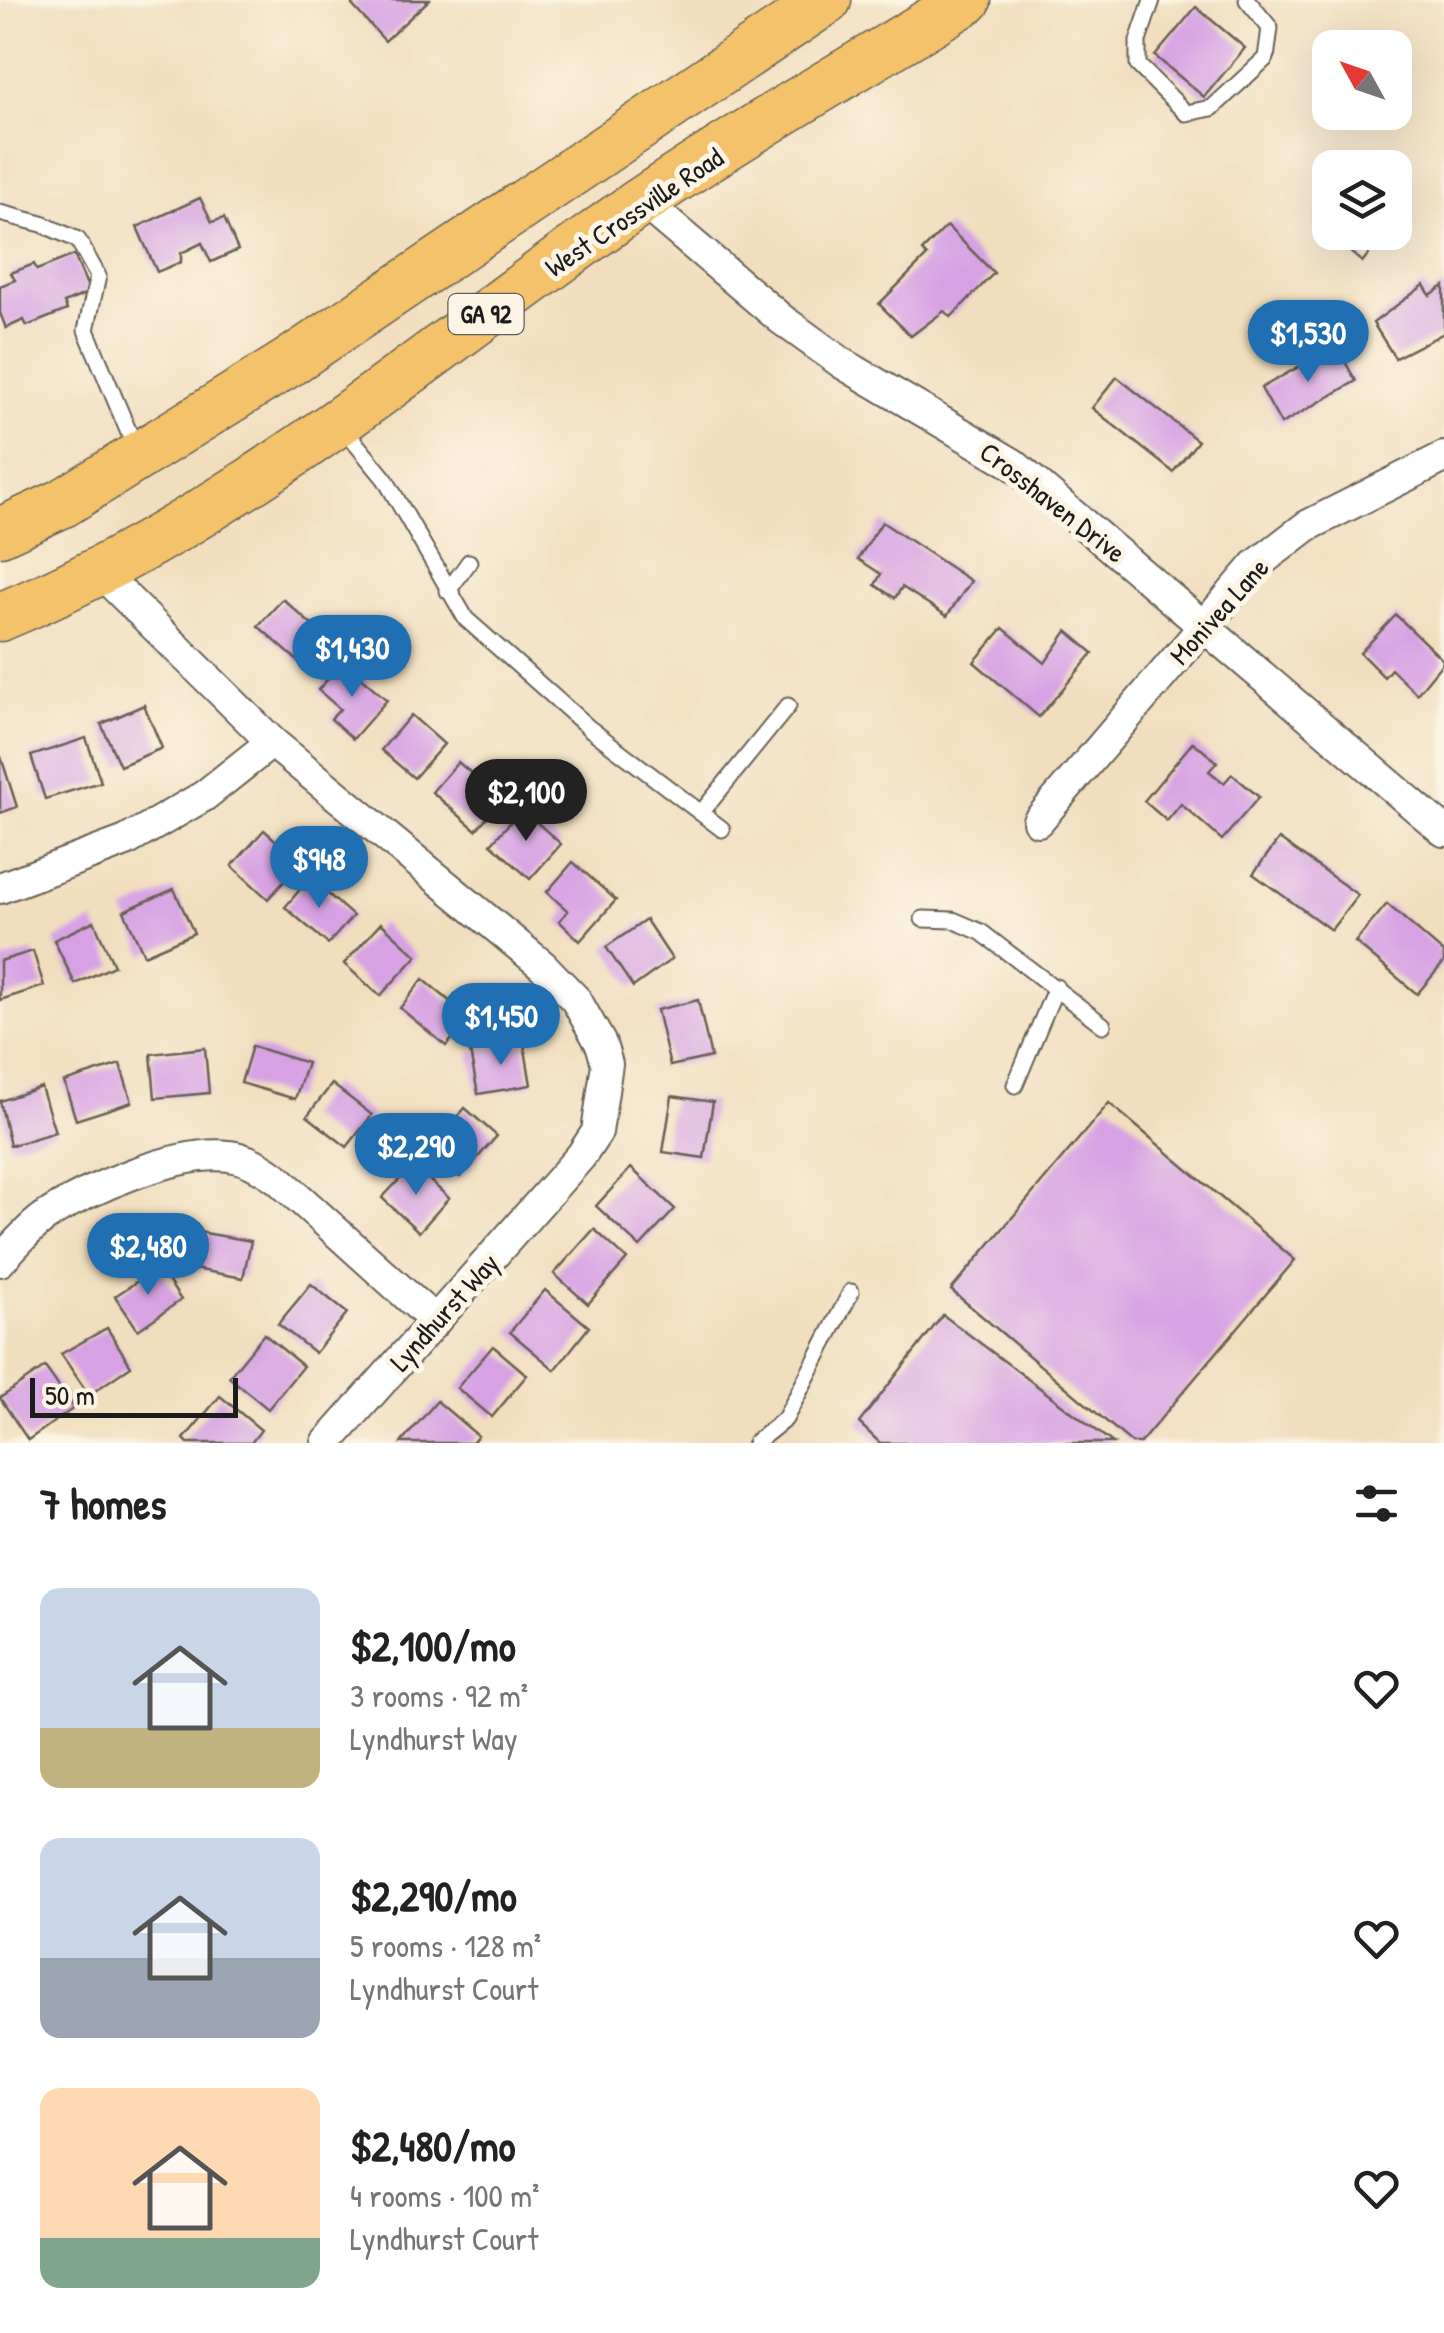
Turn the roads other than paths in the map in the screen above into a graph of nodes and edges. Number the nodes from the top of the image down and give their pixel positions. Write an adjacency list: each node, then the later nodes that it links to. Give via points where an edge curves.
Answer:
1 (827, 0): 5 (main road, GA 92)
2 (967, 0): 6 (main road, West Crossville Road / GA 92)
3 (1152, 0): 4 (lane, via 1138,41 1138,65 1186,114 1212,108 1266,58 1270,28)
4 (1247, 0)
5 (595, 155): 6 (main road); 9 (main road, GA 92)
6 (642, 202): 8 (main road, West Crossville Road / GA 92); 16 (street, Crosshaven Drive, via 812,341 1013,464)
7 (0, 213): 9 (lane, via 78,240 98,276 86,330)
8 (338, 420): 13 (main road, West Crossville Road / GA 92); 14 (lane, via 385,479)
9 (139, 456): 11 (main road, GA 92, via 63,504)
10 (1444, 456): 16 (street, Monivea Lane, via 1307,526 1256,565)
11 (0, 532)
12 (468, 562): 14 (lane)
13 (100, 572): 15 (main road, West Crossville Road / GA 92); 18 (street, Lyndhurst Way)
14 (448, 591): 19 (lane, via 466,619 589,728)
15 (0, 617)
16 (1204, 624): 20 (street, Monivea Lane); 22 (street, Crosshaven Drive)
17 (788, 706): 19 (lane)
18 (272, 742): 23 (street, via 204,796 126,840); 30 (street, Lyndhurst Way, via 542,964 583,1010 608,1064 597,1132 581,1156)
19 (701, 813): 21 (lane)
20 (1038, 821)
21 (722, 829)
22 (1444, 830)
23 (0, 888)
24 (922, 920): 25 (lane, via 953,920 980,932)
25 (1056, 987): 26 (lane); 27 (lane)
26 (1103, 1026)
27 (1015, 1085)
28 (0, 1261): 30 (street, via 44,1218 81,1196 184,1160 231,1156 278,1179)
29 (851, 1292): 32 (lane, via 785,1419)
30 (434, 1320): 31 (street, Lyndhurst Way)
31 (327, 1443)
32 (754, 1443)

